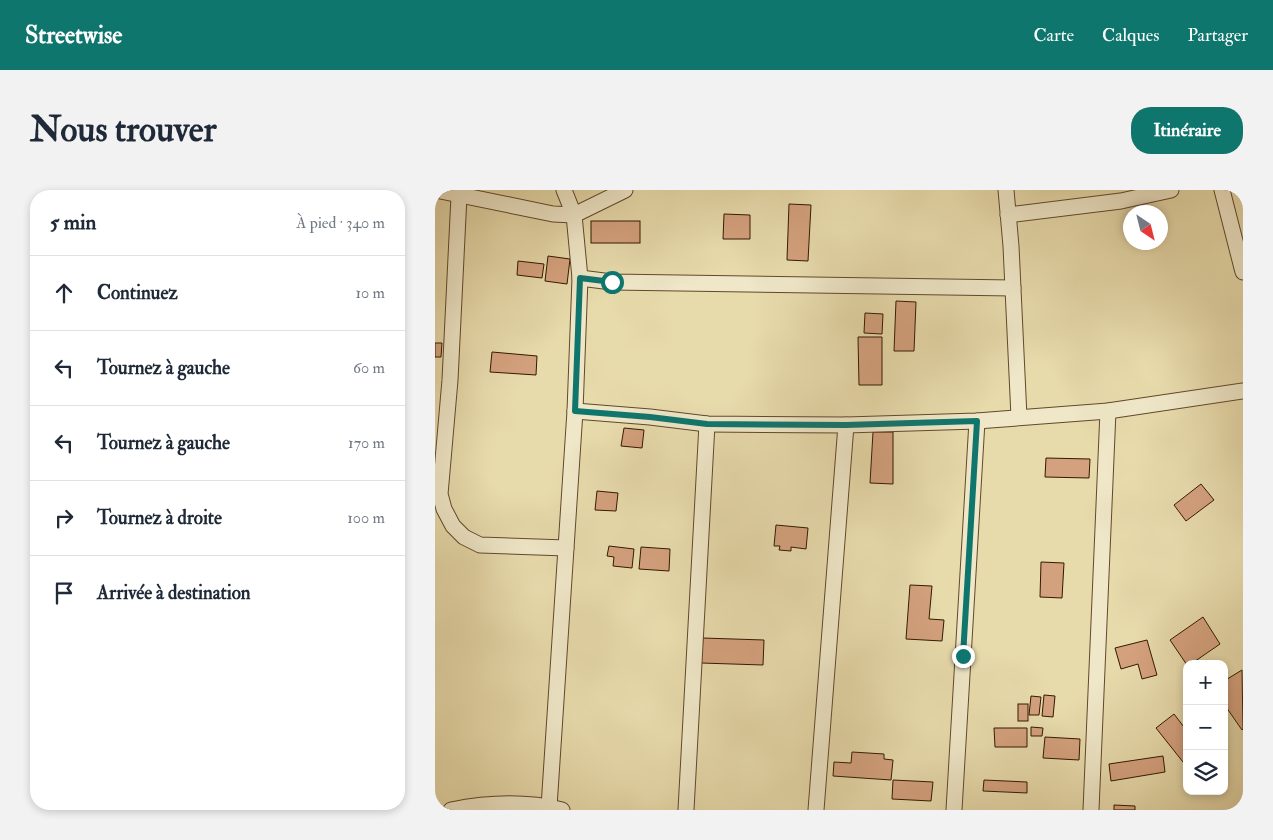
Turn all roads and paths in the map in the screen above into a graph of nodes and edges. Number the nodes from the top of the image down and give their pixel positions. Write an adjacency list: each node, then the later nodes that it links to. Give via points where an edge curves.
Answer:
1 (436, 190): 8 (street)
2 (564, 190): 9 (street)
3 (625, 190): 9 (street)
4 (1006, 190): 10 (street)
5 (1171, 190): 7 (street)
6 (1222, 190): 11 (street)
7 (1120, 195): 10 (street)
8 (459, 196): 9 (street, via 553,214); 21 (street, via 440,494 444,509 463,537 480,545)
9 (575, 215): 12 (street)
10 (1008, 215): 13 (street)
11 (1243, 272)
12 (580, 278): 13 (street, via 612,282); 15 (street)
13 (1013, 288): 17 (street)
14 (1243, 391): 16 (street)
15 (575, 411): 19 (street); 21 (street)
16 (1108, 411): 17 (street); 27 (street)
17 (1019, 417): 18 (street)
18 (977, 421): 20 (street); 26 (street)
19 (707, 424): 20 (street); 24 (street)
20 (846, 425): 25 (street)
21 (566, 548): 22 (street)
22 (555, 808): 23 (street, via 499,804)
23 (451, 810)
24 (686, 810)
25 (816, 810)
26 (954, 810)
27 (1091, 810)

